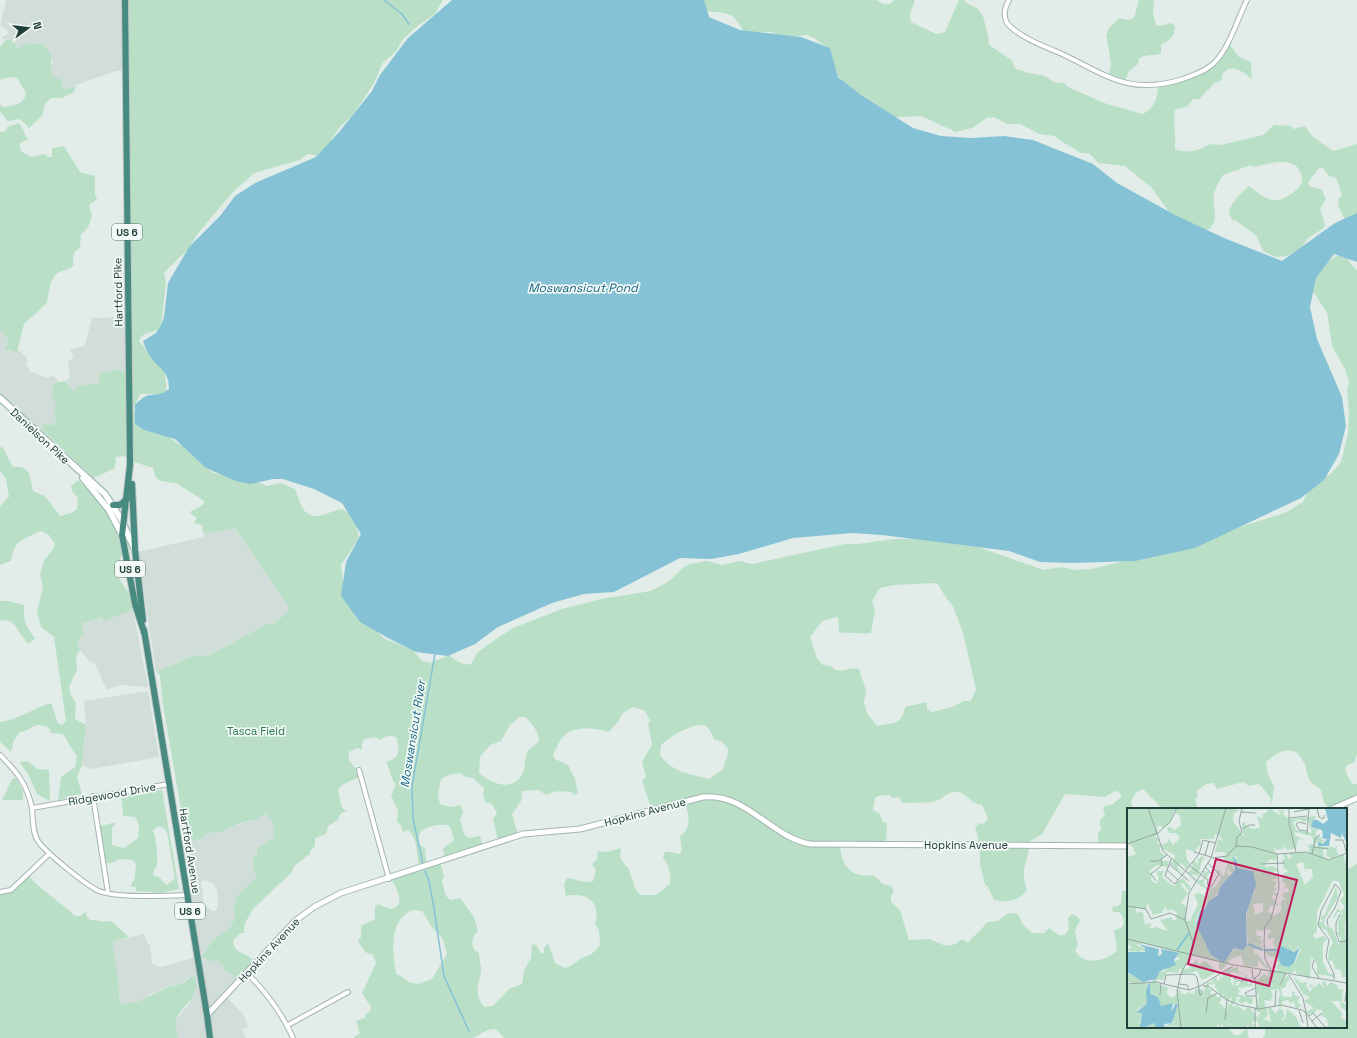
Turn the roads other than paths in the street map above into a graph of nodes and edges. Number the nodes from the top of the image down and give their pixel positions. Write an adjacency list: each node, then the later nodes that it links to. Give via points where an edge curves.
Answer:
1 (125, 0): 5 (highway, Hartford Pike / US 6)
2 (1009, 0): 3 (street, via 1005,14 1006,22 1011,28 1100,75 1136,86 1155,86 1188,77 1203,71 1215,62 1224,49)
3 (1246, 0)
4 (0, 398): 6 (main road, Danielson Pike)
5 (130, 465): 7 (highway, Hartford Pike / US 6); 11 (highway, Hartford Pike / US 6)
6 (81, 474): 8 (main road, Danielson Pike, via 93,482); 10 (main road, Danielson Pike, via 105,504)
7 (127, 499): 8 (highway, via 120,505); 9 (highway, Hartford Pike / US 6)
8 (113, 505): 9 (main road, Danielson Pike)
9 (124, 524): 10 (highway, Hartford Pike / US 6); 11 (main road, Danielson Pike)
10 (122, 535): 12 (highway, Hartford Pike / US 6)
11 (135, 550): 12 (highway, Hartford Pike / US 6)
12 (144, 632): 13 (highway, Hartford Pike / US 6)
13 (150, 667): 16 (highway, Hartford Avenue / US 6)
14 (0, 755): 19 (street, via 24,782)
15 (359, 770): 23 (street)
16 (169, 784): 17 (street, Ridgewood Drive); 26 (highway, Hartford Avenue / US 6)
17 (93, 796): 19 (street, Ridgewood Drive); 25 (street)
18 (1357, 798): 20 (street)
19 (32, 808): 22 (street, via 38,841)
20 (1334, 808)
21 (1127, 846): 23 (street, Hopkins Avenue, via 810,844 794,839 738,803 712,796 580,829 523,834)
22 (49, 854): 24 (street, via 11,890); 25 (street, via 90,886)
23 (389, 879): 27 (street, Hopkins Avenue, via 341,893 314,907 295,921)
24 (0, 892)
25 (108, 893): 26 (street)
26 (188, 895): 29 (highway, Hartford Avenue / US 6)
27 (247, 973): 29 (street, Hopkins Avenue); 30 (street)
28 (348, 992): 30 (street)
29 (207, 1015): 31 (highway, Hartford Avenue / US 6)
30 (288, 1025): 32 (street)
31 (210, 1038)
32 (293, 1038)

